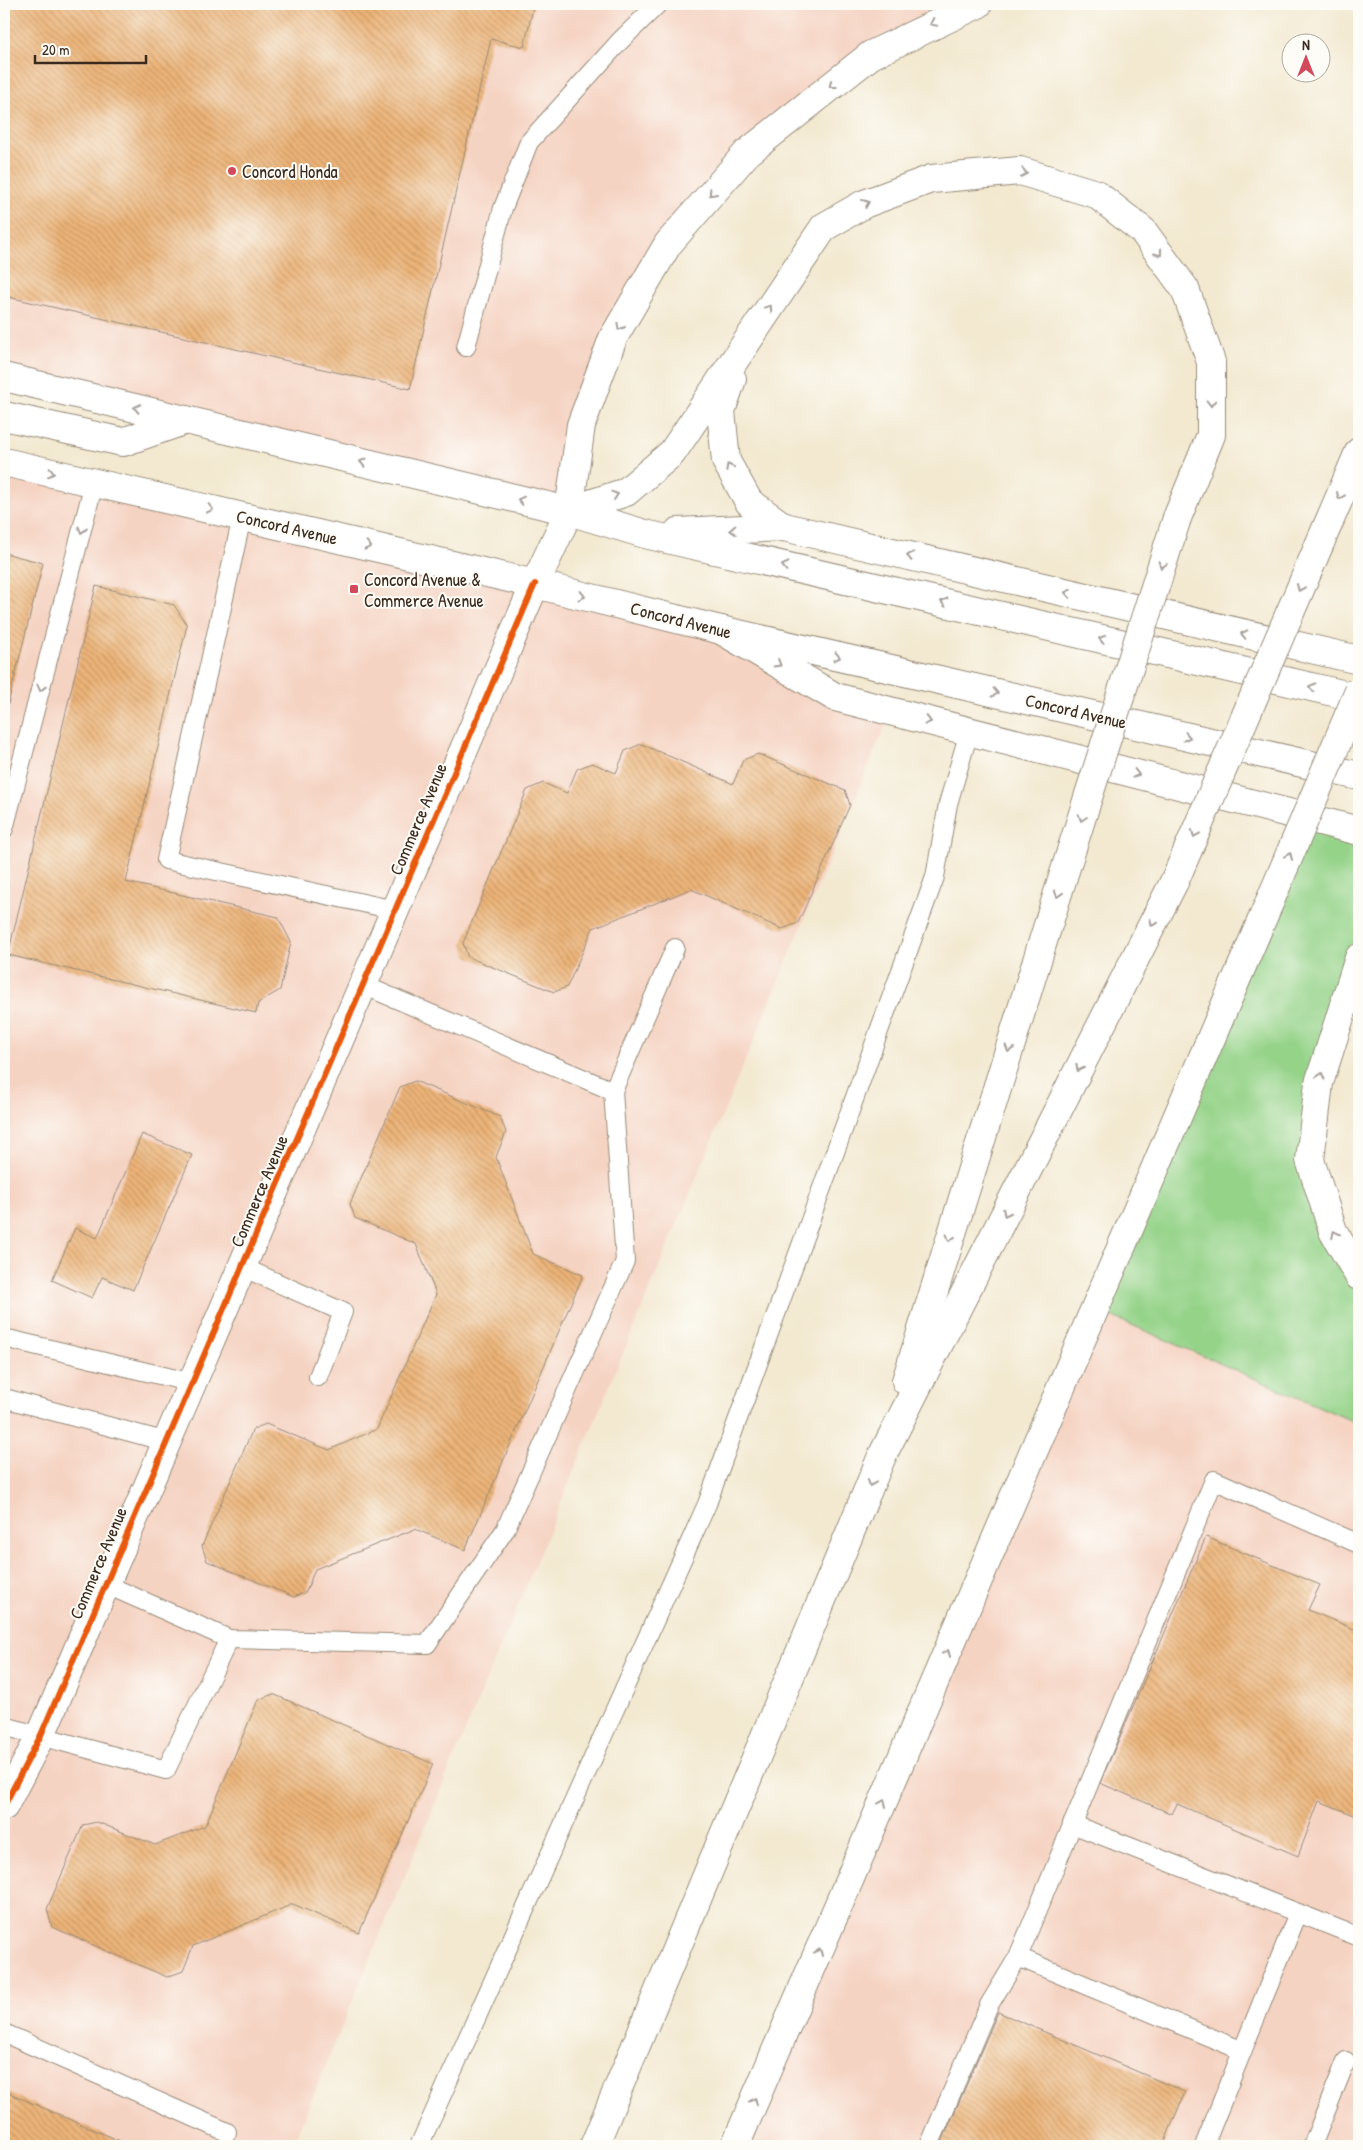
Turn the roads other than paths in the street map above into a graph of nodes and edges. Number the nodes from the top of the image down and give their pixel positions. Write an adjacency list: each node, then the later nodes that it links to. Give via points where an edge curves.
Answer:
1 (658, 4): 3 (lane, via 529,142 503,208)
2 (978, 4): 11 (main road, Commerce Avenue, one-way to 11, via 864,60 747,153 668,244 610,347 581,425)
3 (466, 347)
4 (741, 349): 11 (main road, one-way to 4, via 626,492 672,453); 13 (main road, one-way to 4, via 749,502 726,461 721,411); 36 (main road, one-way to 36, bridge, via 824,226 864,204 931,179 1020,171 1096,194 1143,232 1185,289 1212,362 1212,435 1177,518)
5 (4, 377): 7 (main road, one-way to 5)
6 (4, 416): 7 (main road, via 122,442)
7 (186, 420): 11 (main road, one-way to 7)
8 (1359, 452): 36 (main road, one-way to 36, bridge, via 1175,880)
9 (4, 462): 10 (main road, Concord Avenue, one-way to 10)
10 (94, 483): 12 (main road, Concord Avenue, one-way to 12); 22 (lane, one-way to 22)
11 (569, 511): 14 (main road); 15 (main road, Commerce Avenue)
12 (242, 517): 15 (main road, Concord Avenue, one-way to 15); 24 (lane, via 166,860)
13 (784, 528): 14 (main road, one-way to 14); 17 (main road, one-way to 13)
14 (644, 534): 19 (main road, one-way to 14)
15 (535, 584): 16 (main road, Concord Avenue, one-way to 16); 24 (main road, Commerce Avenue)
16 (721, 630): 20 (main road, one-way to 20, via 835,698); 21 (main road, Concord Avenue, one-way to 21)
17 (1359, 660)
18 (1359, 691): 53 (main road, one-way to 18, bridge)
19 (1359, 698)
20 (969, 732): 23 (main road, one-way to 23); 51 (lane, via 948,804 935,877 707,1504)
21 (1359, 776)
22 (4, 829)
23 (1359, 831)
24 (395, 910): 27 (main road, Commerce Avenue)
25 (675, 948): 28 (lane)
26 (1359, 958): 30 (main road, one-way to 26, via 1333,1231 1310,1160 1319,1083)
27 (363, 986): 28 (lane); 29 (main road, Commerce Avenue)
28 (613, 1091): 39 (lane, via 625,1261 505,1530 427,1644)
29 (242, 1267): 32 (lane, via 343,1312); 33 (main road, Commerce Avenue)
30 (1359, 1276)
31 (4, 1338): 33 (lane)
32 (318, 1377)
33 (192, 1383): 35 (main road, Commerce Avenue)
34 (4, 1398): 35 (lane)
35 (167, 1442): 38 (main road, Commerce Avenue)
36 (882, 1456): 52 (main road, one-way to 52)
37 (1359, 1544): 43 (lane, via 1214,1480)
38 (106, 1584): 39 (lane); 41 (main road, Commerce Avenue)
39 (229, 1639): 41 (lane, via 166,1770)
40 (4, 1726): 41 (lane)
41 (41, 1735): 42 (main road, Commerce Avenue)
42 (4, 1806)
43 (1072, 1824): 44 (lane); 46 (lane)
44 (1298, 1913): 45 (lane); 48 (lane)
45 (1359, 1937)
46 (1018, 1957): 48 (lane); 54 (lane, via 989,2005)
47 (4, 2033): 50 (lane)
48 (1243, 2051): 55 (lane)
49 (1346, 2061): 56 (lane)
50 (227, 2132)
51 (419, 2146)
52 (594, 2146)
53 (735, 2146)
54 (929, 2146)
55 (1204, 2146)
56 (1312, 2146)

